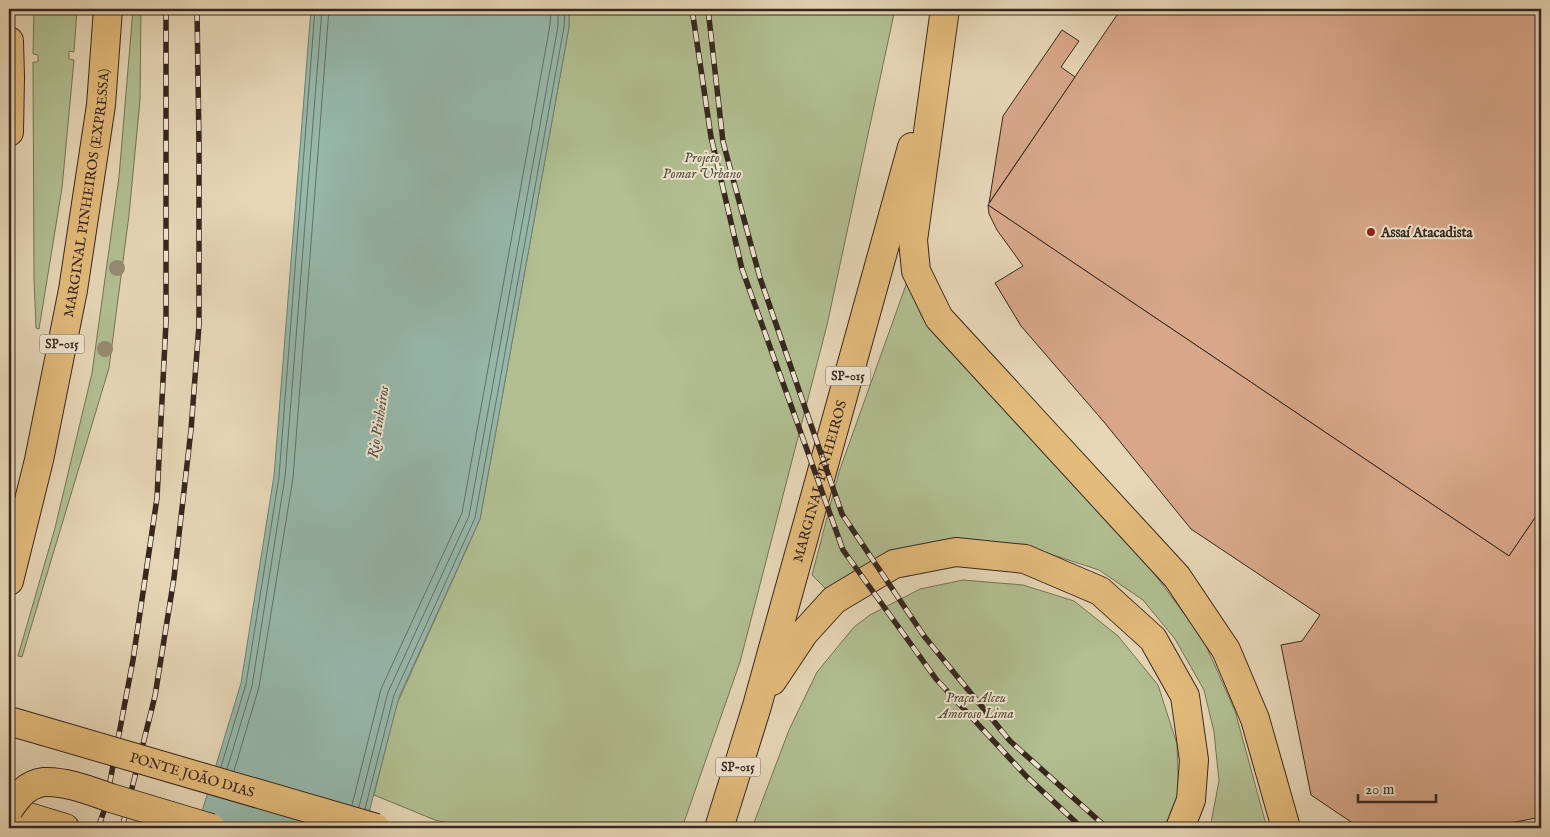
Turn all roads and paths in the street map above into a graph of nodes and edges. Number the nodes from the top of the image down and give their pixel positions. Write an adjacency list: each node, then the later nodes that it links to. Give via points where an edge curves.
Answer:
1 (98, 9): 7 (main road)
2 (108, 9): 7 (main road, MARGINAL PINHEIROS (EXPRESSA) / SP-015)
3 (945, 9): 5 (main road, SP-015)
4 (9, 41): 6 (main road)
5 (940, 47): 10 (main road, MARGINAL PINHEIROS / SP-015); 18 (main road, via 913,240 916,271 939,318 1177,577 1226,650 1255,719)
6 (10, 80): 8 (main road)
7 (101, 105): 9 (main road, MARGINAL PINHEIROS (EXPRESSA) / SP-015, via 73,290 39,460)
8 (9, 132)
9 (9, 581)
10 (757, 706): 16 (main road, MARGINAL PINHEIROS / SP-015); 17 (main road, via 804,633 834,600 894,564 956,552 1025,559 1100,591 1153,639 1185,696 1188,714 1194,760 1191,800)
11 (9, 720): 15 (main road, PONTE JOÃO DIAS, bridge)
12 (9, 810): 13 (main road); 14 (main road, bridge, via 19,794 44,782 88,791)
13 (65, 828)
14 (211, 828)
15 (376, 828)
16 (719, 828)
17 (1180, 828)
18 (1286, 828)

